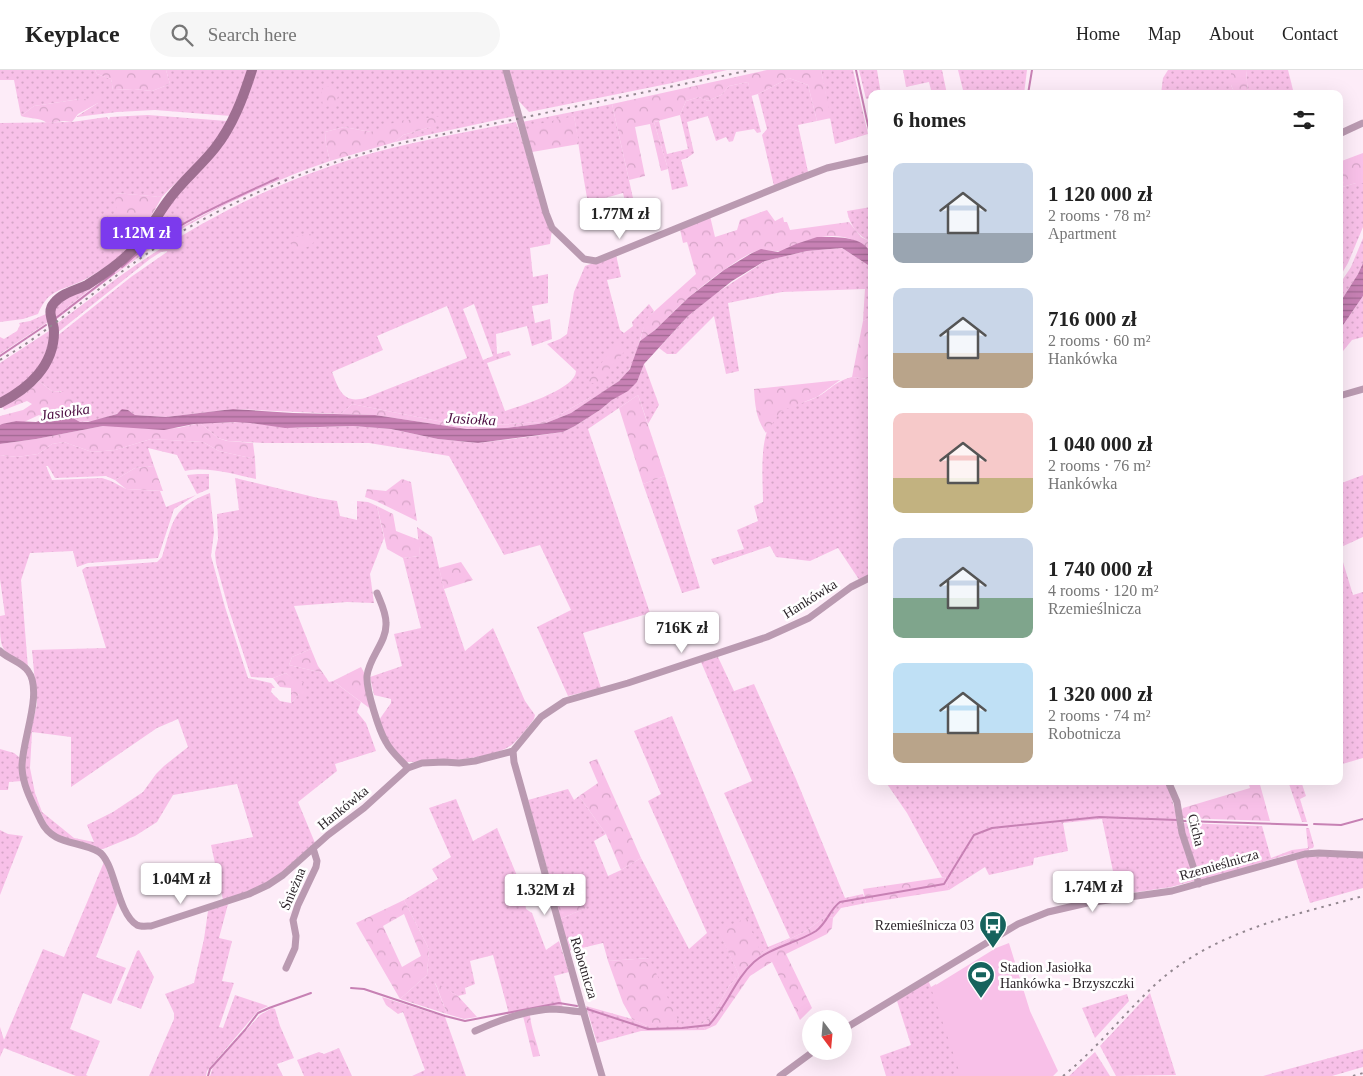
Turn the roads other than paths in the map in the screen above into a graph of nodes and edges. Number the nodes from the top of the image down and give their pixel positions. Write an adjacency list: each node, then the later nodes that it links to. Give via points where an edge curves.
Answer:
1 (252, 70): 8 (street, via 234,118 215,149 178,188 133,250 88,284 54,302 50,314 54,331 45,362 27,388)
2 (506, 70): 5 (street, via 552,228 586,260 596,261 785,184)
3 (1363, 123): 4 (street)
4 (1343, 132)
5 (868, 159)
6 (1363, 389): 7 (street)
7 (1343, 395)
8 (0, 403)
9 (868, 578): 12 (street, Hankówka, via 809,618 767,637 565,701 541,717)
10 (377, 593): 13 (street, via 386,624 367,678 380,732)
11 (0, 651): 15 (street, Hankówka, via 27,670 32,678 34,690 22,768 26,788 42,824 50,834 100,852 108,864 122,904 138,926 151,926 255,891 284,875)
12 (513, 751): 13 (street, via 475,761 422,763); 19 (street, Robotnicza)
13 (408, 768): 15 (street, Hankówka)
14 (1170, 785): 17 (street, Cicha)
15 (313, 848): 18 (street, Śnieżna, via 316,867 293,920 296,936)
16 (1363, 855): 17 (street, Rzemieślnicza, via 1305,854)
17 (1199, 884): 20 (street, Rzemieślnicza, via 1087,903 1048,912 1018,924)
18 (286, 968)
19 (584, 1012): 21 (street, via 553,1009 510,1018); 23 (street, Robotnicza)
20 (852, 1024)
21 (475, 1031)
22 (802, 1060): 24 (street)
23 (602, 1076)
24 (780, 1076)

